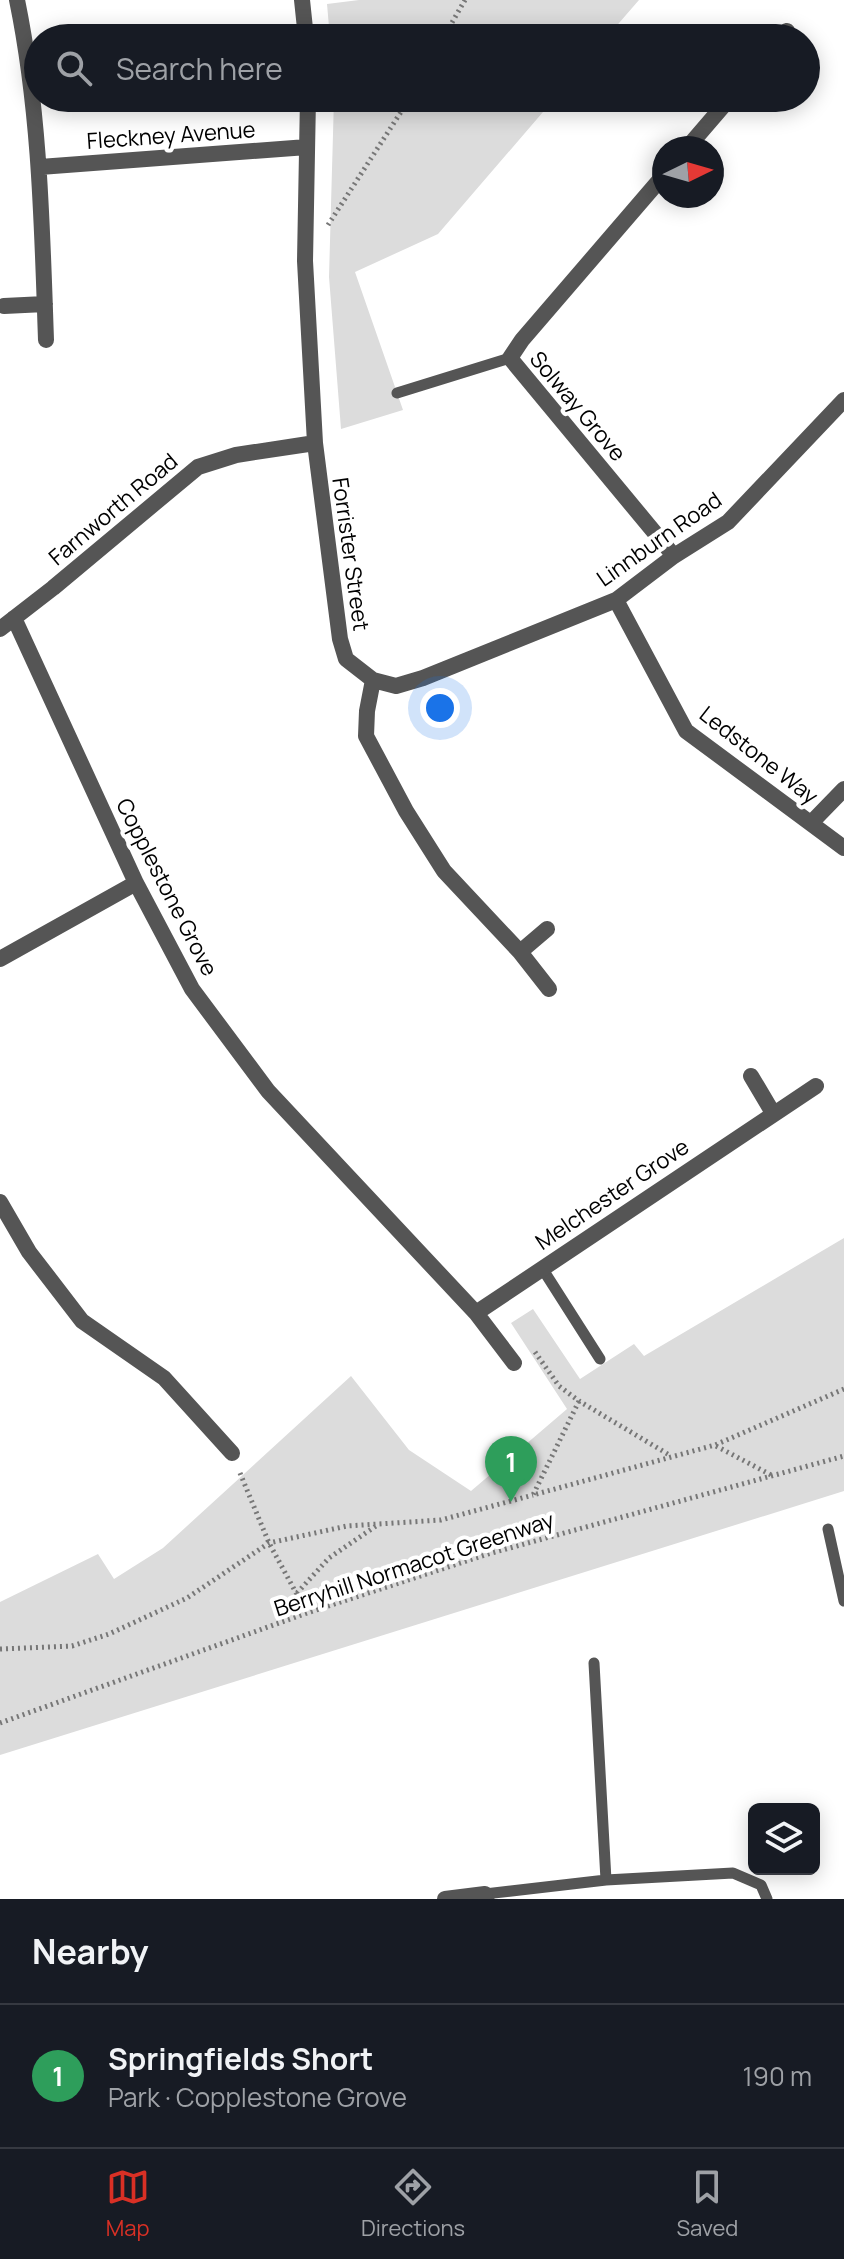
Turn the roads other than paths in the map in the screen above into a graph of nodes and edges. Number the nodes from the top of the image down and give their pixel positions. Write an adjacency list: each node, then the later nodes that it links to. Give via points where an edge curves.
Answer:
1 (17, 0): 4 (street)
2 (302, 0): 3 (street)
3 (305, 24)
4 (24, 33)
5 (35, 112): 10 (street)
6 (308, 112): 9 (street, Forrister Street)
7 (718, 112): 8 (street)
8 (697, 136)
9 (307, 147): 10 (street, Fleckney Avenue); 18 (street, Forrister Street, via 305,261)
10 (40, 167): 12 (street)
11 (652, 189): 15 (street, Solway Grove)
12 (45, 304): 13 (street); 14 (street)
13 (4, 306)
14 (46, 340)
15 (510, 358): 16 (lane); 19 (street, Solway Grove)
16 (397, 393)
17 (844, 400): 19 (street, Linnburn Road, via 728,522)
18 (315, 443): 21 (street, Farnworth Road, via 236,455 198,467); 23 (street, Forrister Street, via 340,639 346,659)
19 (674, 556): 20 (street, Linnburn Road)
20 (616, 600): 23 (street, Linnburn Road, via 423,678 396,686); 25 (street, Ledstone Way, via 686,731)
21 (14, 618): 22 (street, Farnworth Road); 27 (street, Copplestone Grove)
22 (0, 629)
23 (373, 680): 29 (street, via 366,736 381,766 444,871)
24 (844, 789): 25 (street)
25 (811, 823): 26 (street, Ledstone Way)
26 (844, 848)
27 (136, 883): 30 (street); 37 (street, Copplestone Grove, via 192,989 268,1091)
28 (547, 929): 29 (street)
29 (520, 952): 31 (street)
30 (0, 959)
31 (549, 989)
32 (751, 1076): 34 (street)
33 (816, 1086): 34 (street, Melchester Grove)
34 (773, 1113): 36 (street, Melchester Grove)
35 (0, 1202): 40 (street, via 29,1252 82,1321 164,1378)
36 (542, 1268): 37 (street, Melchester Grove); 38 (lane)
37 (476, 1313): 39 (street, Copplestone Grove)
38 (600, 1359)
39 (514, 1363)
40 (232, 1453)
41 (828, 1529): 42 (lane)
42 (844, 1601)
43 (594, 1663): 44 (lane)
44 (606, 1880): 45 (lane); 47 (lane, via 733,1873 761,1885)
45 (487, 1896): 46 (street)
46 (445, 1899)
47 (767, 1899)

